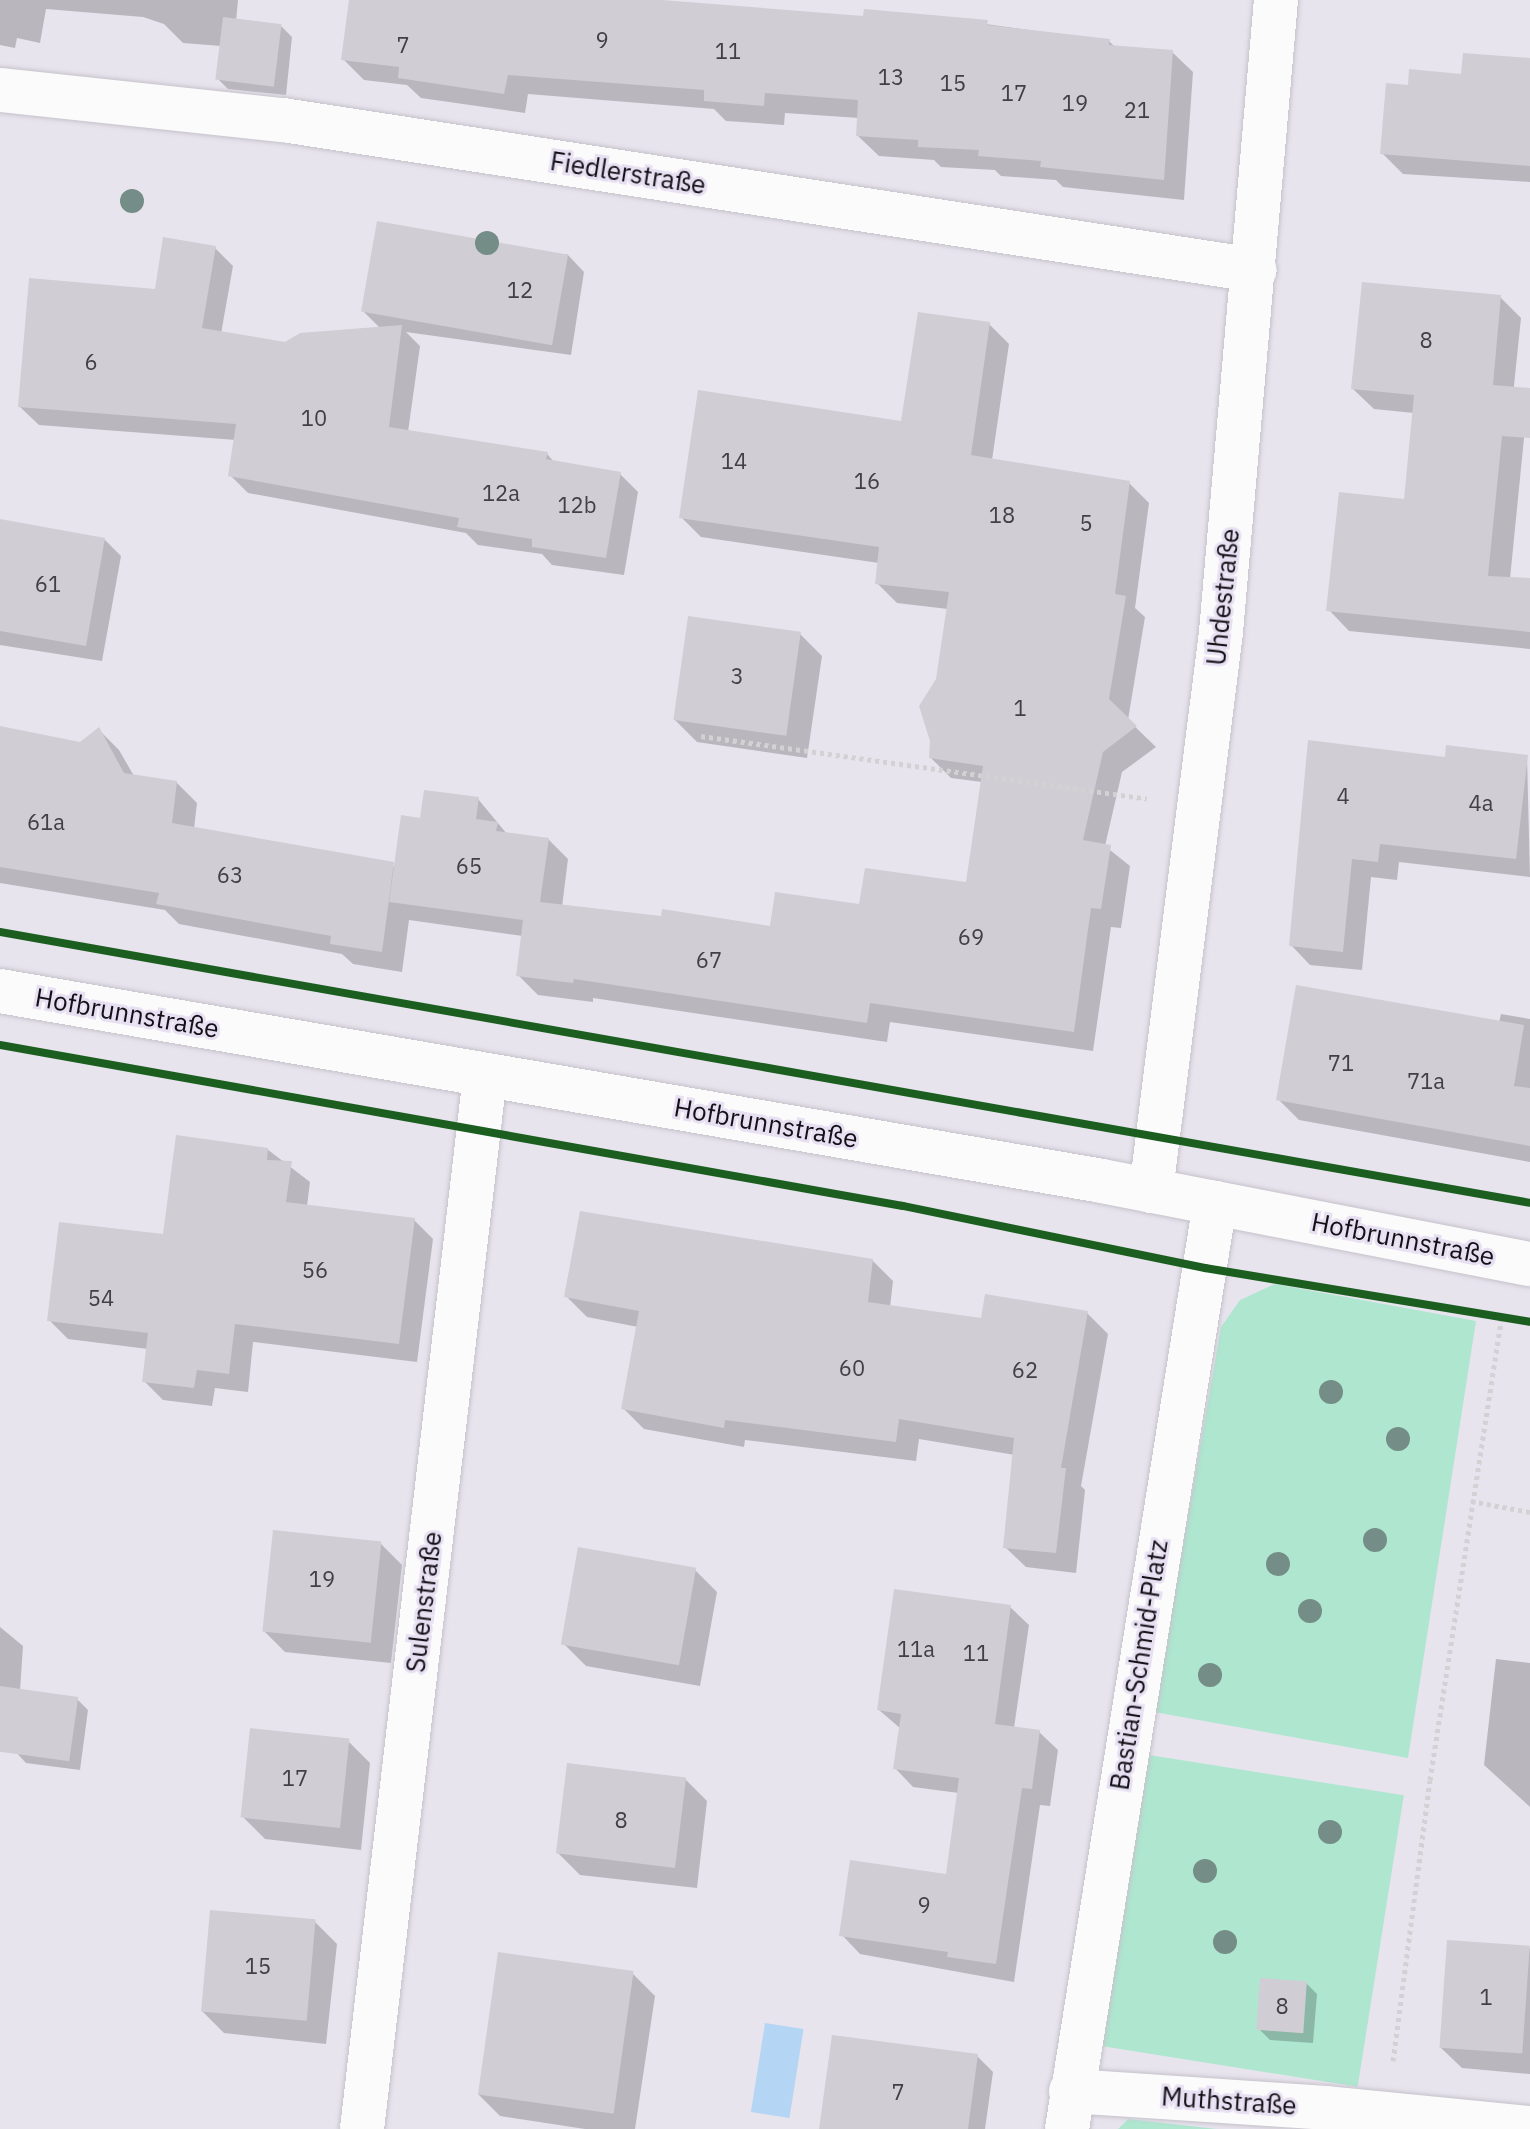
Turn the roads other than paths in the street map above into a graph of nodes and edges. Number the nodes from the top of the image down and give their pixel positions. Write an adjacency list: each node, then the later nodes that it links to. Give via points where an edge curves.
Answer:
1 (1276, 0): 3 (street, Uhdestraße)
2 (0, 90): 3 (street, Fiedlerstraße, via 283,120)
3 (1254, 270): 6 (street, Uhdestraße, via 1199,806)
4 (0, 991): 5 (street, Hofbrunnstraße)
5 (485, 1075): 6 (street, Hofbrunnstraße); 12 (street, Sulenstraße)
6 (1151, 1191): 7 (street, Hofbrunnstraße)
7 (1215, 1203): 8 (street, Hofbrunnstraße); 9 (street, Bastian-Schmid-Platz)
8 (1524, 1262)
9 (1069, 2110): 10 (street, Muthstraße)
10 (1324, 2118): 11 (street, Muthstraße, via 1386,2114)
11 (1530, 2128)
12 (362, 2129)

